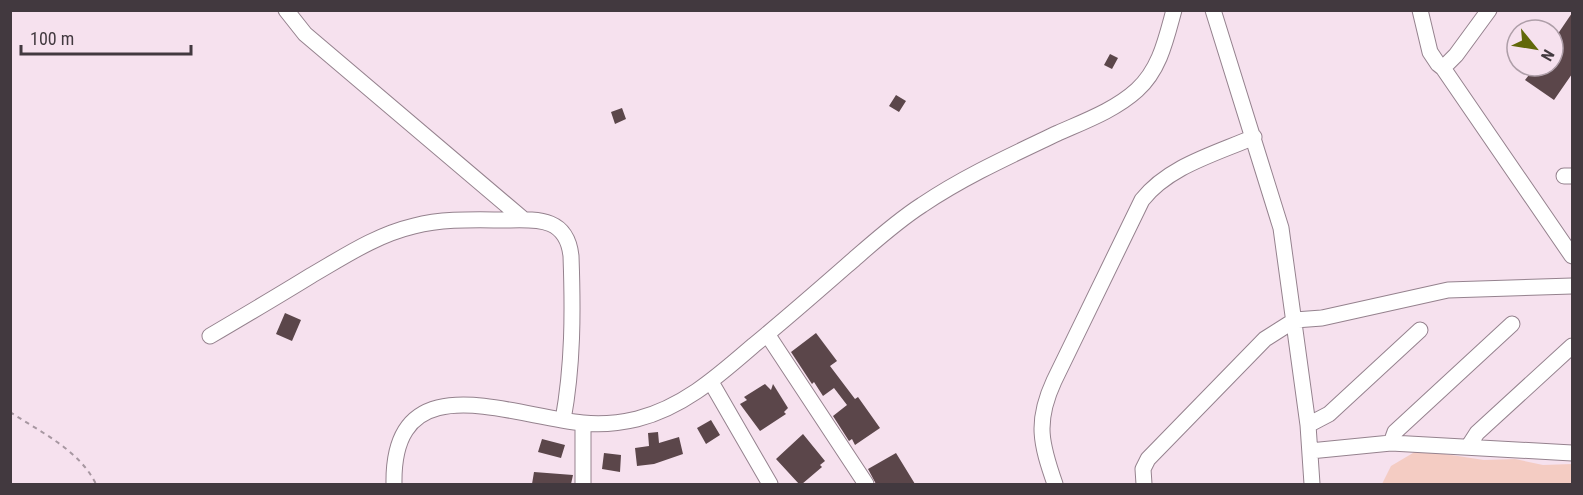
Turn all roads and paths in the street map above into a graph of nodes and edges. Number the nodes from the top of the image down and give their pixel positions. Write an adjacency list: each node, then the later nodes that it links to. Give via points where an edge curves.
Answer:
1 (286, 10): 8 (street, via 305,33)
2 (1174, 10): 14 (street, via 1159,60 1136,90 1110,109 987,167 922,204)
3 (1213, 10): 7 (street)
4 (1420, 10): 6 (street, via 1430,52)
5 (1489, 10): 6 (street)
6 (1443, 68): 9 (street)
7 (1254, 137): 11 (street, via 1281,228); 31 (street, via 1175,171 1142,200 1045,402 1043,452)
8 (523, 219): 15 (street, via 433,222 383,235); 19 (street, via 554,225 564,234 570,248 573,342)
9 (1572, 256)
10 (1572, 286): 11 (street, via 1448,290 1322,318)
11 (1295, 320): 21 (street); 32 (street, via 1265,339 1148,459 1143,469)
12 (1512, 324): 22 (street, via 1395,432)
13 (1420, 330): 21 (street, via 1329,414)
14 (767, 334): 17 (street); 30 (street)
15 (210, 336)
16 (1572, 346): 23 (street, via 1477,433)
17 (711, 382): 20 (street, via 656,413 618,422); 29 (street)
18 (10, 412): 26 (path, via 76,456)
19 (563, 420): 20 (street); 27 (street, via 471,406 426,411 400,440)
20 (583, 424): 28 (street)
21 (1308, 425): 24 (street)
22 (1391, 443): 23 (street); 24 (street)
23 (1468, 447): 25 (street)
24 (1310, 451): 33 (street)
25 (1572, 453)
26 (96, 484)
27 (394, 484)
28 (584, 484)
29 (770, 484)
30 (866, 484)
31 (1055, 484)
32 (1144, 484)
33 (1312, 484)

